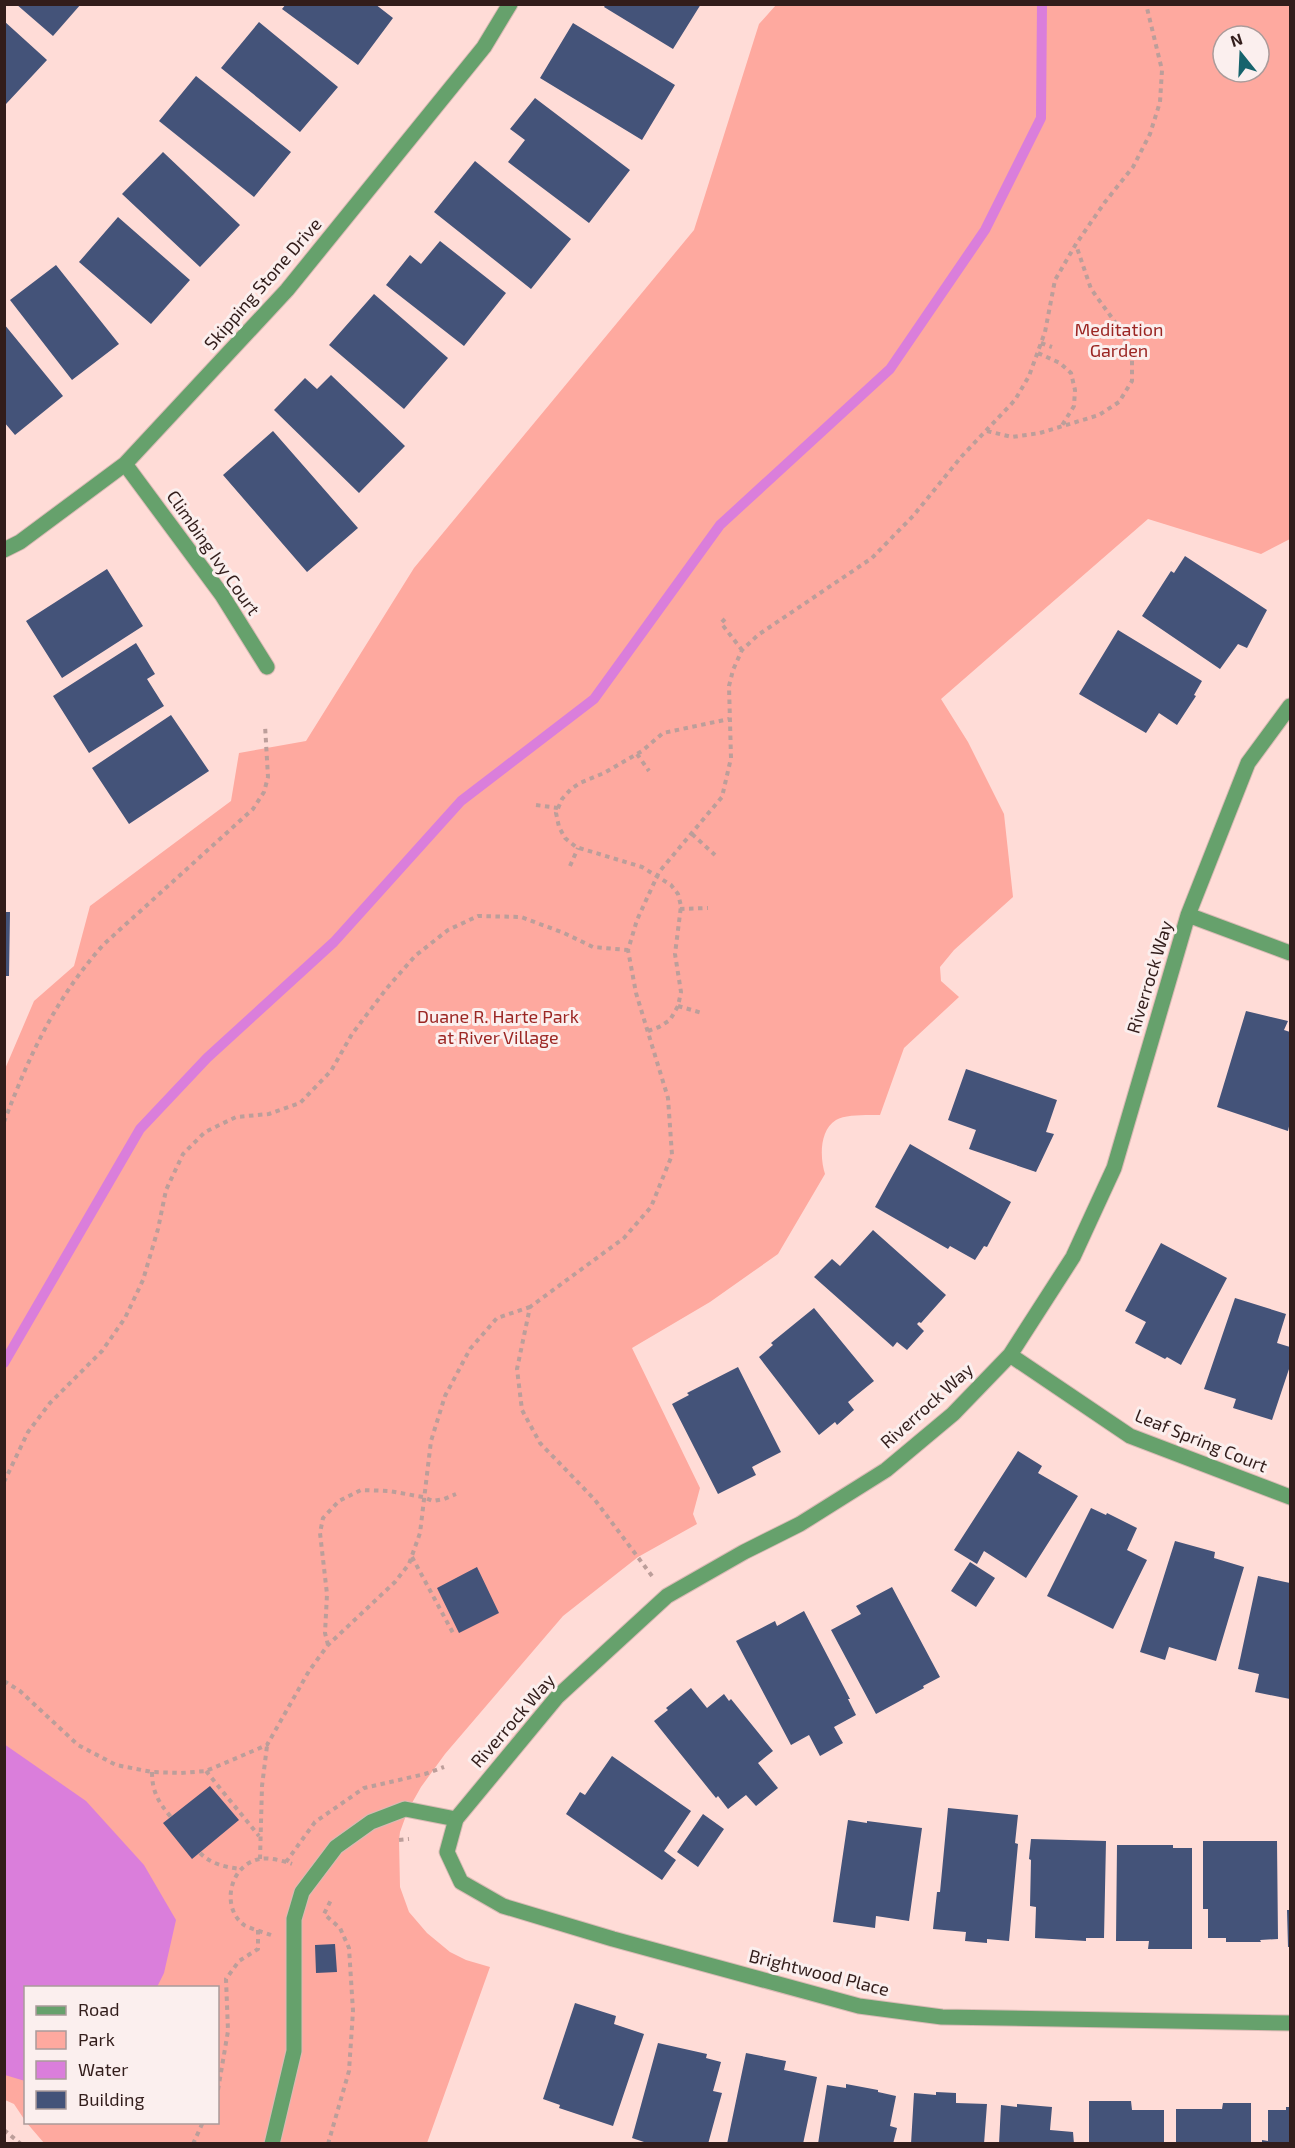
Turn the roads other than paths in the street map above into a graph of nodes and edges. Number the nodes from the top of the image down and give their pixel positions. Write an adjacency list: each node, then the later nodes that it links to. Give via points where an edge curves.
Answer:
1 (510, 4): 2 (street, Skipping Stone Drive, via 484,47 287,290)
2 (125, 464): 3 (street, Skipping Stone Drive); 4 (street, Climbing Ivy Court, via 222,595)
3 (4, 550)
4 (267, 667)
5 (1290, 706): 6 (street, Riverrock Way, via 1248,763)
6 (1188, 915): 7 (street); 8 (street, Riverrock Way, via 1114,1168 1073,1257)
7 (1290, 952)
8 (1010, 1355): 9 (street, Leaf Spring Court, via 1130,1436); 10 (street, Riverrock Way, via 953,1414 886,1470 800,1524 667,1596 557,1697)
9 (1290, 1497)
10 (456, 1820): 11 (street, Riverrock Way, via 447,1852); 13 (street, via 405,1809 371,1822 336,1847 302,1892 294,1919 294,2051)
11 (461, 1882): 12 (street, Brightwood Place, via 503,1906 859,2006 942,2017)
12 (1290, 2023)
13 (272, 2144)

